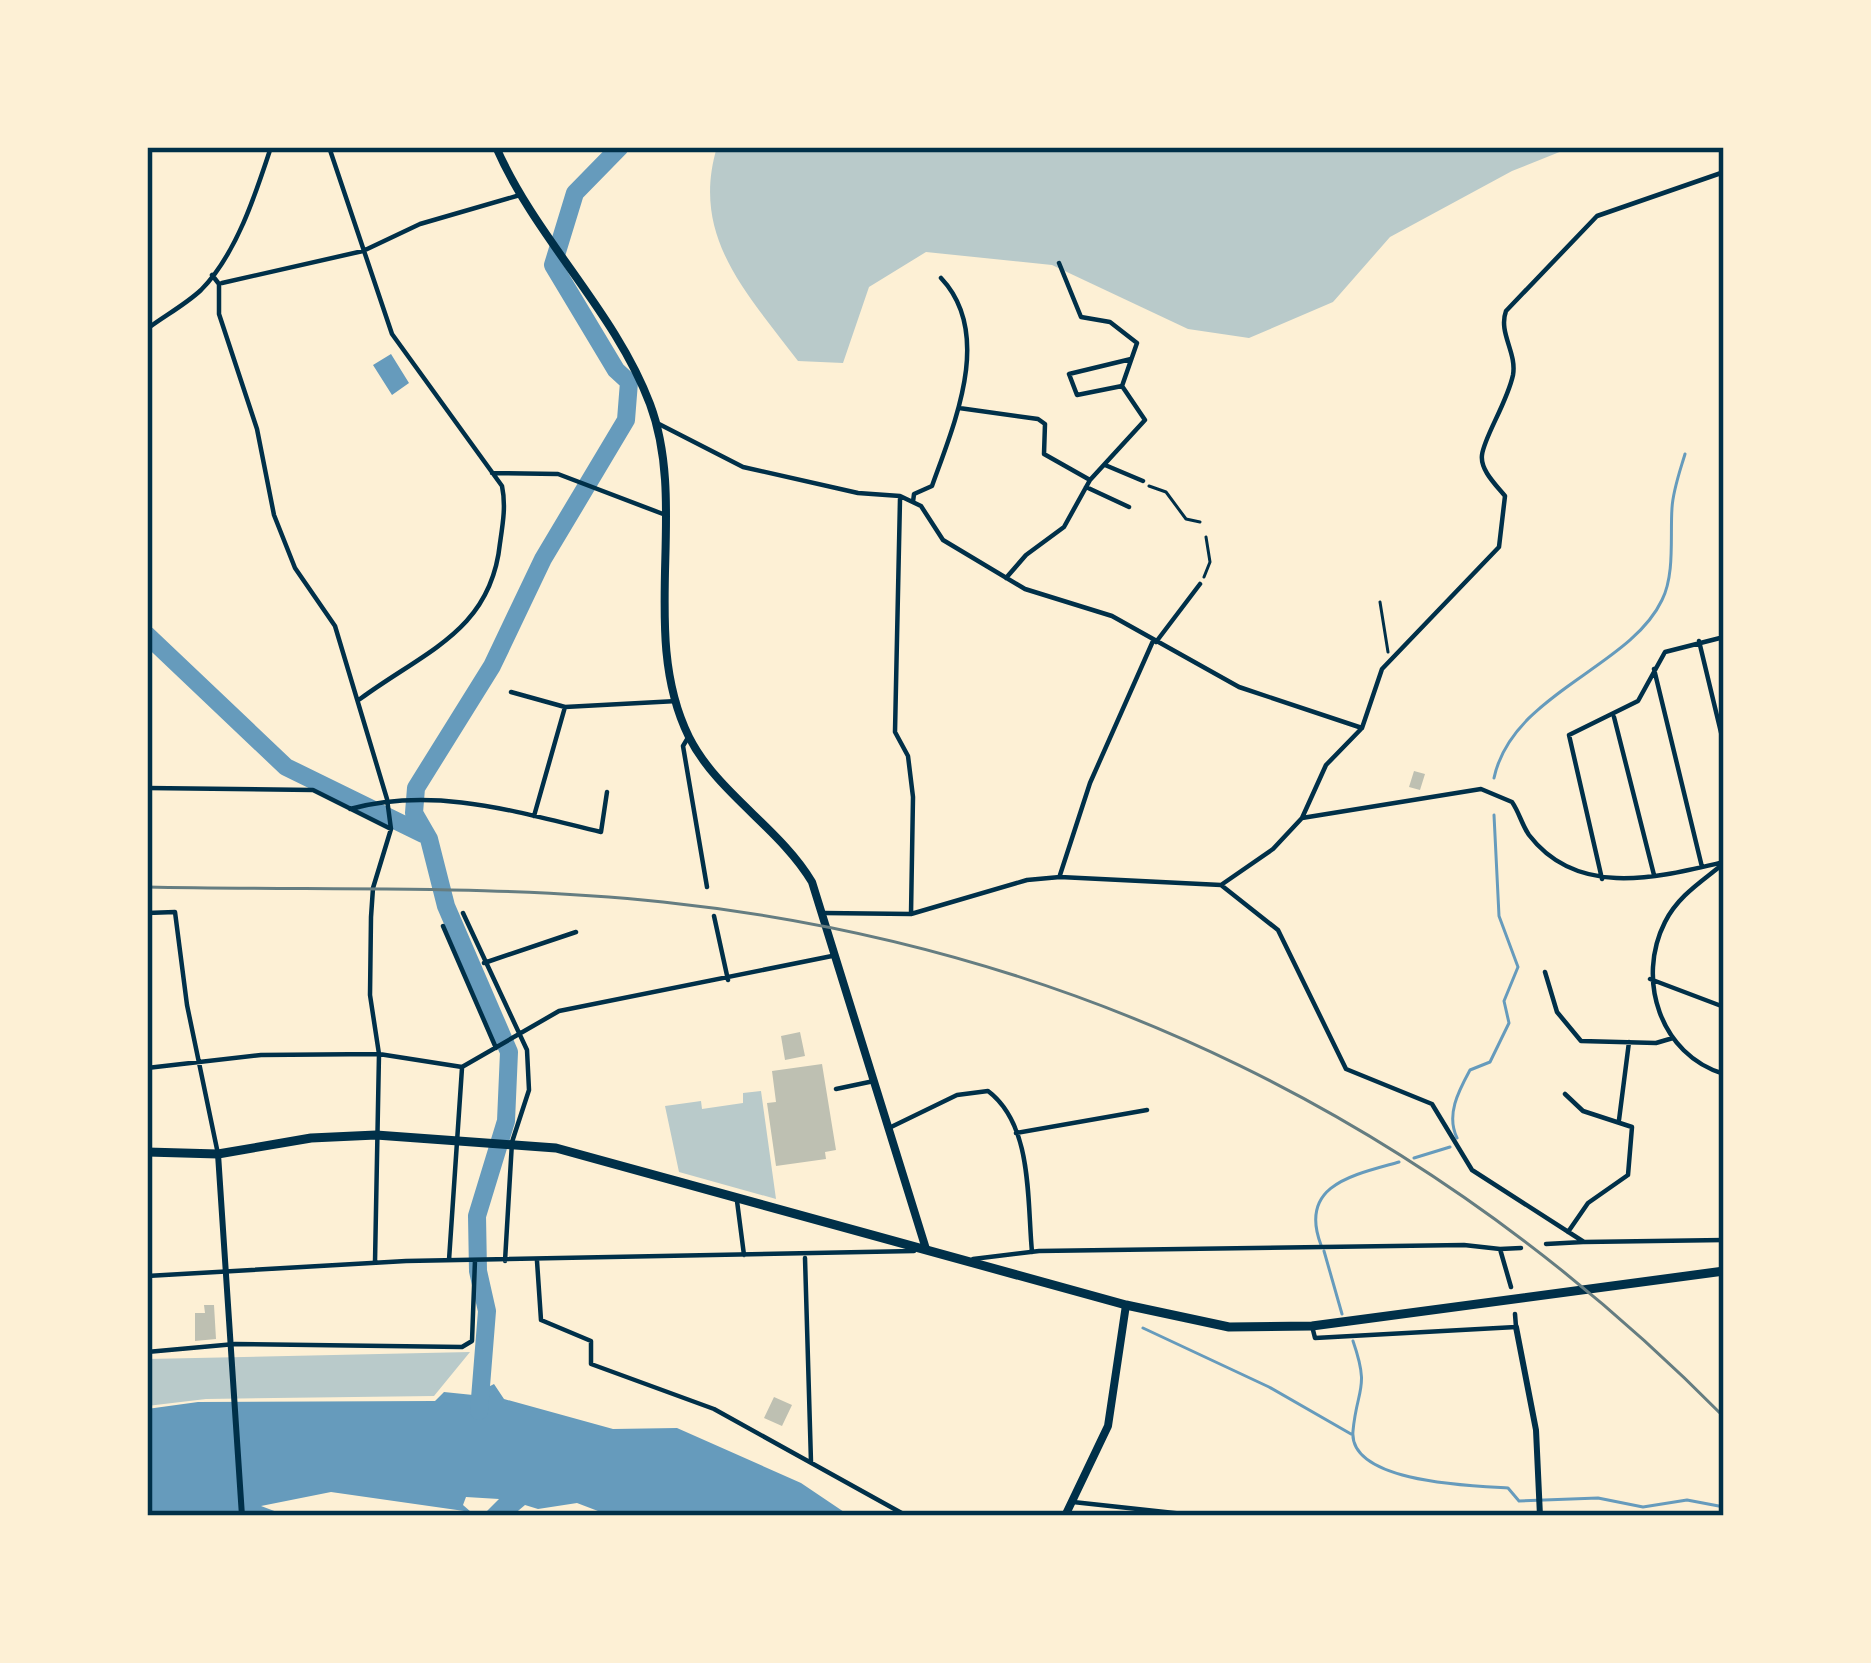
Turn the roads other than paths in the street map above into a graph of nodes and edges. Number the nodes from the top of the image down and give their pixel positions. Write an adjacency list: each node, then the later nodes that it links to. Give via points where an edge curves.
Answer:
1 (271, 147): 8 (street)
2 (329, 147): 6 (street)
3 (496, 147): 5 (main road)
4 (1724, 172): 35 (street, via 1597,216 1506,311 1514,368 1503,415 1481,454 1504,496 1503,536 1391,659)
5 (520, 195): 6 (street, via 420,224); 15 (main road, via 641,380)
6 (363, 251): 10 (street); 17 (street, via 392,334)
7 (1059, 263): 12 (street, via 1081,316 1110,322 1137,343)
8 (212, 275): 10 (street); 11 (street)
9 (941, 278): 14 (street, via 954,292 968,348)
10 (219, 284): 31 (street, via 219,314 257,429 274,515 295,568 334,626)
11 (147, 329)
12 (1131, 359): 13 (street); 13 (street, via 1070,374 1076,395)
13 (1122, 386): 16 (street, via 1145,420)
14 (959, 408): 19 (street, via 1038,419 1045,424 1044,454); 21 (street, via 932,487)
15 (657, 423): 20 (street, via 743,466); 23 (main road)
16 (1105, 465): 18 (street); 19 (street)
17 (492, 473): 23 (street, via 558,474); 31 (street, via 505,502 488,598 452,637)
18 (1143, 481)
19 (1088, 483): 22 (street); 24 (street, via 1064,527)
20 (900, 496): 21 (street); 55 (street, via 895,732 908,756 913,797)
21 (913, 502): 24 (street, via 943,540)
22 (1129, 507)
23 (663, 514): 32 (main road, via 668,646)
24 (1006, 578): 27 (street, via 1112,616)
25 (1200, 584): 27 (street)
26 (1724, 637): 28 (street)
27 (1154, 641): 35 (street, via 1239,687); 47 (street, via 1090,783)
28 (1699, 641): 29 (street, via 1665,652); 37 (street)
29 (1654, 668): 34 (street, via 1638,701); 46 (street)
30 (511, 692): 33 (street)
31 (360, 699): 40 (street)
32 (680, 700): 33 (street); 36 (main road)
33 (565, 707): 42 (street)
34 (1614, 717): 48 (street); 49 (street, via 1569,736)
35 (1362, 728): 43 (street, via 1327,765)
36 (688, 736): 51 (street, via 683,746); 53 (main road, via 796,855)
37 (1724, 745)
38 (147, 788): 41 (street, via 313,790)
39 (608, 792): 42 (street, via 601,832)
40 (387, 799): 41 (street); 42 (street, via 467,800); 44 (street)
41 (350, 809): 44 (street)
42 (534, 816)
43 (1302, 818): 49 (street, via 1481,788 1512,802 1547,852); 50 (street)
44 (391, 830): 69 (street, via 371,917)
45 (1724, 862): 46 (street); 62 (street, via 1683,895 1664,923)
46 (1702, 867): 48 (street)
47 (1060, 877): 50 (street); 55 (street)
48 (1654, 877): 49 (street)
49 (1602, 879)
50 (1221, 885): 87 (street, via 1278,930 1346,1069 1432,1104 1472,1170)
51 (706, 887)
52 (147, 913): 70 (street, via 175,912)
53 (824, 913): 55 (street); 59 (main road)
54 (463, 914): 60 (street)
55 (911, 914)
56 (714, 916): 63 (street)
57 (443, 926): 68 (street)
58 (576, 932): 60 (street)
59 (836, 955): 63 (street); 74 (main road)
60 (484, 963): 65 (street)
61 (1545, 972): 67 (street, via 1557,1012 1581,1041)
62 (1650, 979): 64 (street); 66 (street)
63 (728, 980): 65 (street, via 559,1011)
64 (1724, 1006)
65 (515, 1037): 68 (street); 83 (street, via 527,1050 529,1090)
66 (1673, 1038): 67 (street); 73 (street)
67 (1629, 1042): 78 (street)
68 (496, 1048): 71 (street)
69 (379, 1054): 70 (street); 71 (street); 81 (street)
70 (200, 1064): 72 (street); 85 (street)
71 (462, 1067): 82 (street)
72 (147, 1068)
73 (1724, 1074)
74 (874, 1081): 75 (street); 79 (main road)
75 (836, 1089)
76 (1565, 1094): 78 (street, via 1583,1111)
77 (1147, 1111): 80 (street)
78 (1618, 1122): 87 (street, via 1633,1126 1628,1175 1588,1203)
79 (889, 1128): 80 (street, via 957,1096 988,1091); 93 (main road)
80 (1016, 1133): 95 (street)
81 (376, 1135): 82 (highway); 85 (highway); 104 (street)
82 (456, 1141): 83 (highway); 99 (street)
83 (512, 1142): 86 (highway); 102 (street)
84 (147, 1152): 85 (highway)
85 (218, 1154): 105 (street)
86 (736, 1195): 89 (highway); 98 (street)
87 (1568, 1232): 90 (street)
88 (1724, 1240): 90 (street)
89 (899, 1241): 93 (highway); 96 (street)
90 (1584, 1242): 91 (street)
91 (1546, 1244)
92 (1521, 1248): 94 (street)
93 (926, 1249): 96 (street); 101 (highway)
94 (1500, 1249): 95 (street); 108 (street)
95 (1032, 1252): 101 (street)
96 (894, 1254): 97 (street)
97 (805, 1256): 98 (street); 115 (street)
98 (745, 1258): 103 (street)
99 (449, 1260): 100 (street); 104 (street)
100 (475, 1260): 102 (street); 113 (street, via 472,1341 462,1347)
101 (968, 1260): 109 (highway)
102 (505, 1261): 103 (street)
103 (537, 1261): 115 (street, via 541,1320 585,1335 591,1364 714,1409)
104 (375, 1262): 105 (street)
105 (230, 1268): 107 (street); 113 (street)
106 (1724, 1271): 111 (highway)
107 (147, 1276)
108 (1511, 1287)
109 (1126, 1305): 111 (highway, via 1229,1328); 116 (main road, via 1108,1426)
110 (1515, 1313): 112 (street)
111 (1312, 1326): 112 (street, via 1316,1338)
112 (1516, 1327): 121 (street, via 1536,1430)
113 (235, 1344): 114 (street); 117 (street)
114 (147, 1352)
115 (811, 1462): 118 (street)
116 (1073, 1502): 119 (main road); 120 (street)
117 (242, 1516)
118 (907, 1516)
119 (1065, 1516)
120 (1202, 1516)
121 (1540, 1516)

